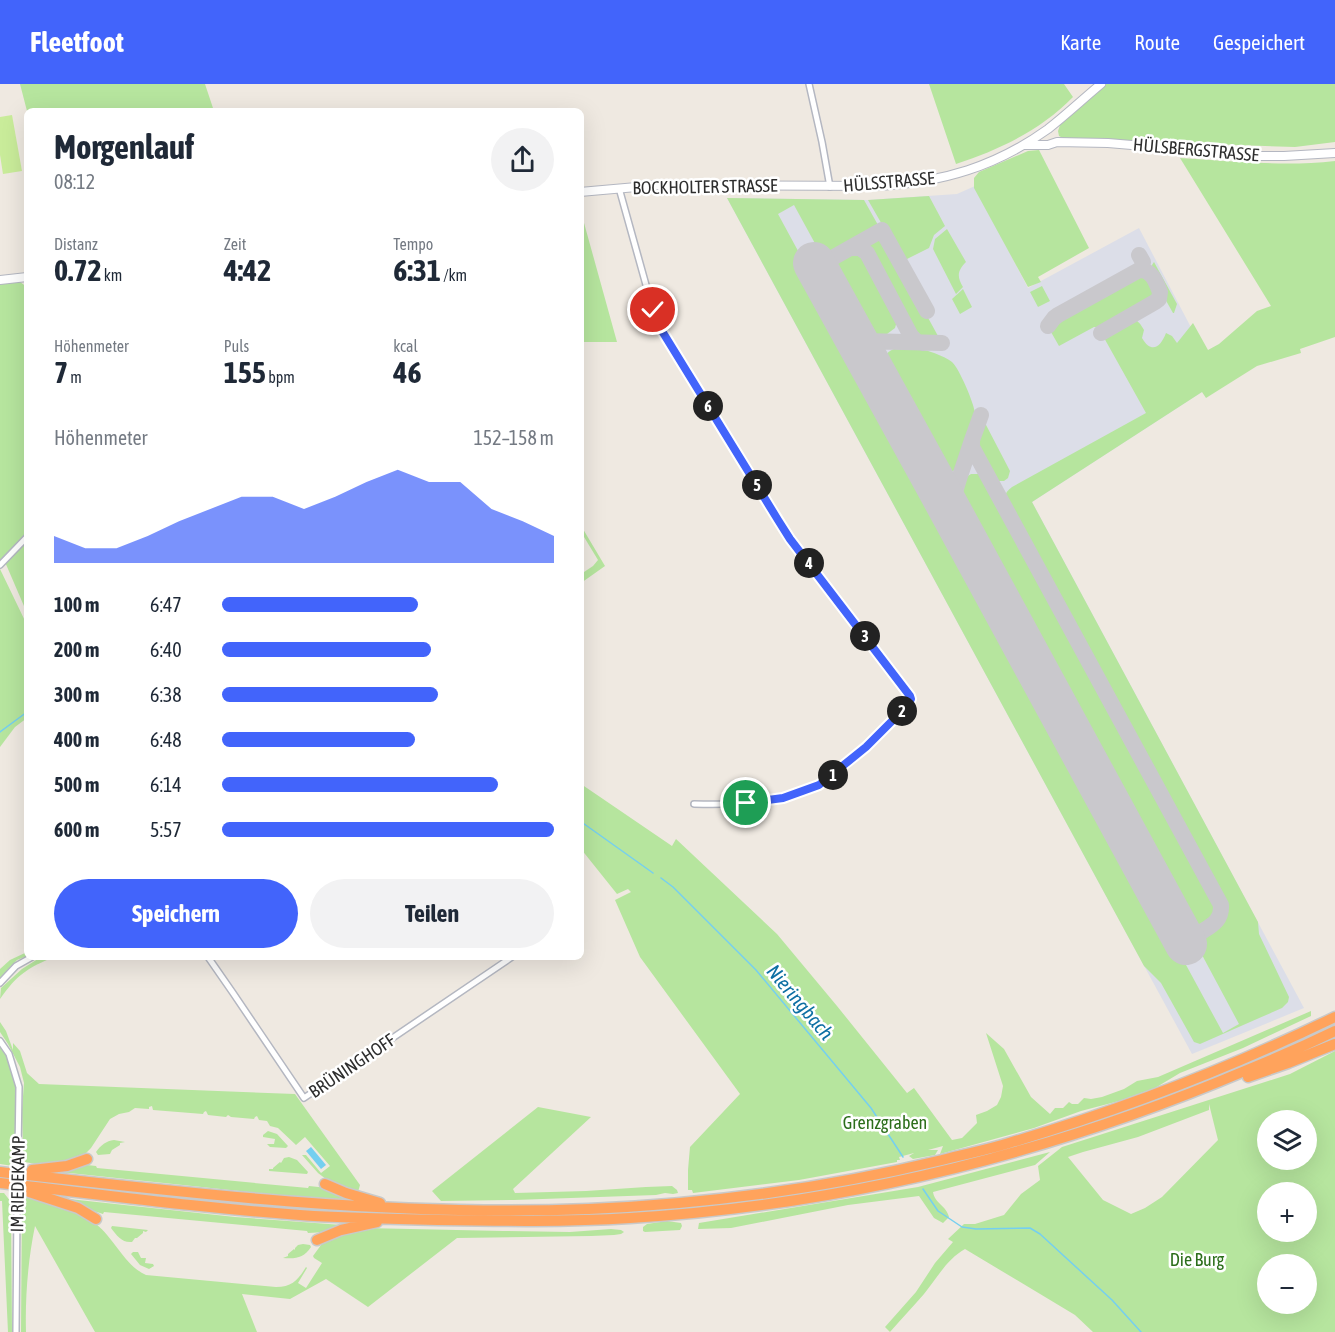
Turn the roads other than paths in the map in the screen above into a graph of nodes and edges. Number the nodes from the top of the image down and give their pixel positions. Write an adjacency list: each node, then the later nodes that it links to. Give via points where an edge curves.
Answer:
1 (809, 84): 7 (street)
2 (1101, 84): 3 (street, HÜLSSTRASSE)
3 (1047, 129): 4 (street); 5 (street, HÜLSSTRASSE)
4 (1057, 142): 5 (street, HÜLSBERGSTRASSE); 6 (street, HÜLSBERGSTRASSE, via 1261,156)
5 (1024, 145): 7 (street, HÜLSSTRASSE, via 987,164 934,180)
6 (1335, 153)
7 (830, 187): 8 (street, BOCKHOLTER STRASSE)
8 (619, 188): 9 (street, BOCKHOLTER STRASSE); 14 (street, via 662,331 790,539 911,699 873,740 819,785 783,798 728,805)
9 (584, 192)
10 (24, 277): 11 (street)
11 (0, 280)
12 (24, 540): 13 (street)
13 (0, 565)
14 (694, 804)
15 (27, 960): 18 (street)
16 (210, 960): 17 (street, BRÜNINGHOFF, via 304,1098)
17 (508, 960)
18 (0, 983)
19 (1335, 1017): 27 (highway, via 1204,1076 1134,1102 1006,1144 892,1172 670,1204 500,1211)
20 (1335, 1031): 23 (highway)
21 (0, 1041): 31 (street, IM RIEDEKAMP, bridge, via 9,1054 19,1087)
22 (1335, 1044): 23 (highway, via 1246,1078)
23 (1213, 1085): 28 (highway, via 1114,1122 1009,1154 866,1189 735,1209 628,1218)
24 (87, 1159): 25 (highway)
25 (2, 1178): 27 (highway); 28 (highway, via 217,1208); 29 (highway, via 78,1208)
26 (325, 1184): 27 (highway)
27 (400, 1208)
28 (392, 1218): 30 (highway)
29 (96, 1220)
30 (317, 1240)
31 (16, 1332)

